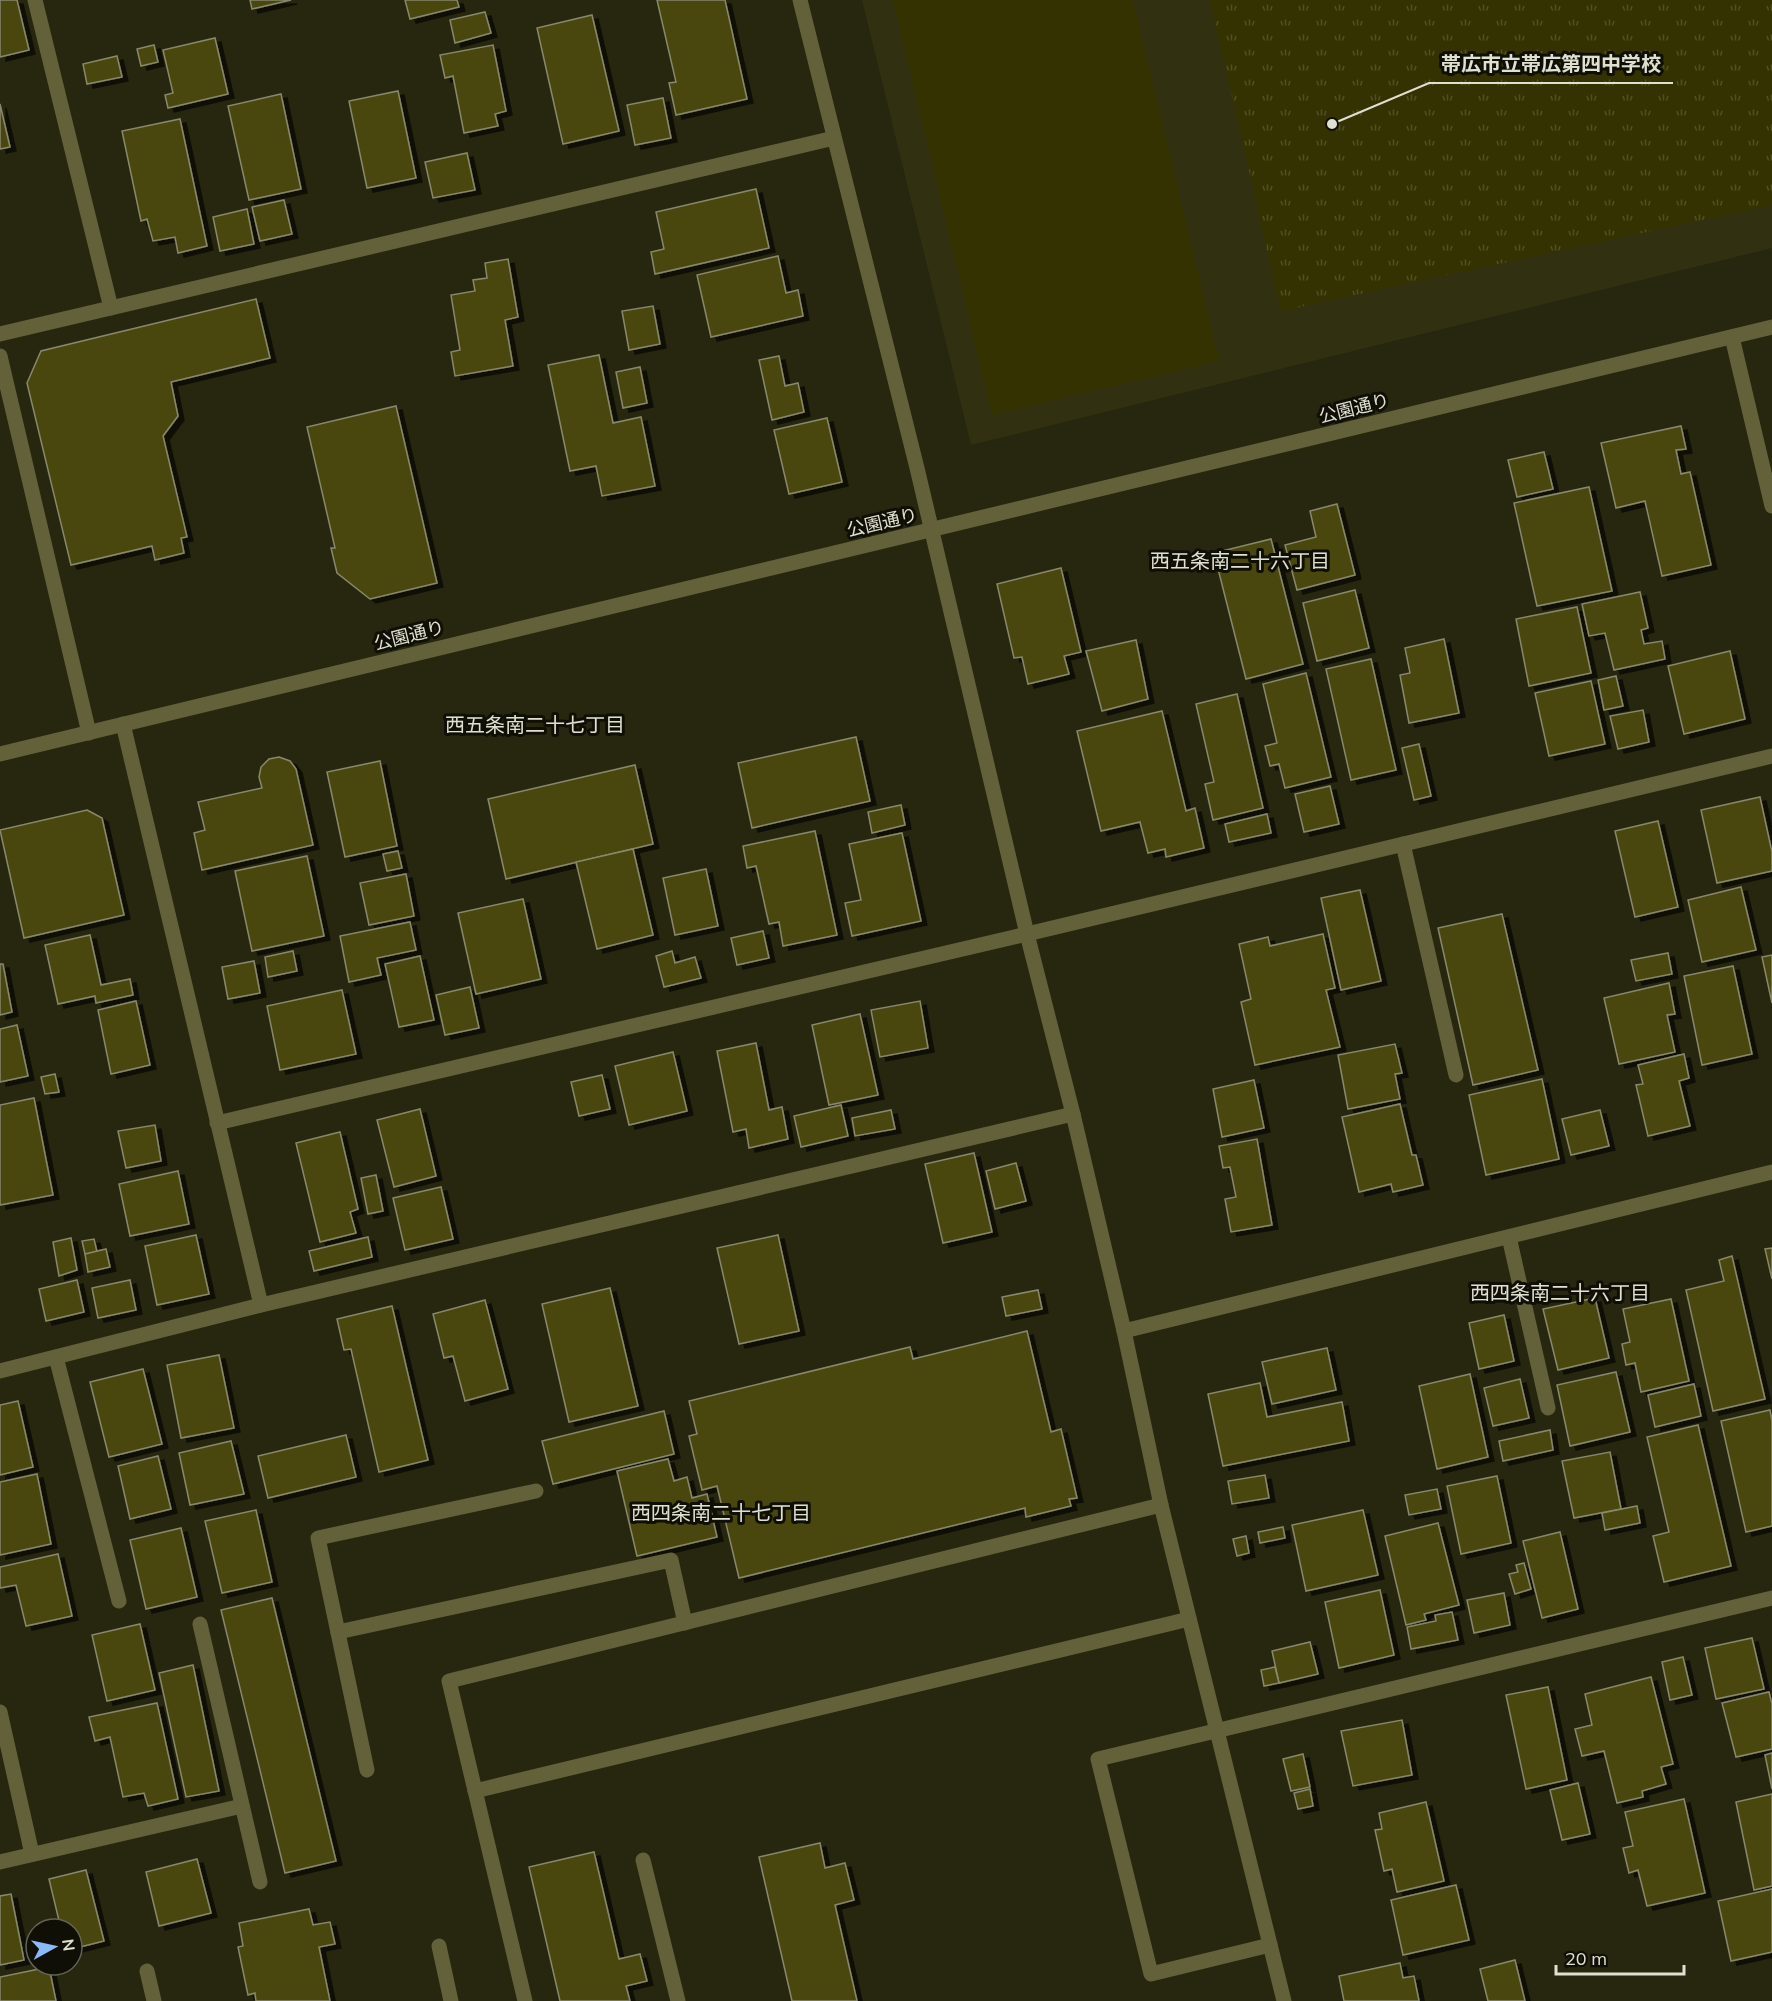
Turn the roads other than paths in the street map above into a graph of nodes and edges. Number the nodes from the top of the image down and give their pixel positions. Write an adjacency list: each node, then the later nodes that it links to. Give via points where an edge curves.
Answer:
1 (35, 0): 4 (street)
2 (800, 0): 3 (street)
3 (834, 138): 4 (street); 10 (street)
4 (111, 308): 6 (street)
5 (1772, 327): 7 (street, 公園通り)
6 (0, 334)
7 (1732, 336): 9 (street); 10 (street, 公園通り)
8 (0, 356): 12 (street)
9 (1772, 506)
10 (931, 530): 11 (street, 公園通り); 16 (street)
11 (123, 724): 12 (street, 公園通り); 19 (street)
12 (89, 733): 13 (street, 公園通り)
13 (0, 754)
14 (1772, 756): 15 (street)
15 (1403, 844): 16 (street); 17 (street)
16 (1027, 934): 18 (street); 19 (street)
17 (1456, 1075)
18 (1073, 1114): 22 (street); 23 (street)
19 (217, 1123): 22 (street)
20 (1772, 1172): 21 (street)
21 (1509, 1237): 23 (street); 26 (street)
22 (261, 1305): 24 (street)
23 (1124, 1331): 28 (street)
24 (57, 1357): 25 (street); 30 (street)
25 (0, 1371)
26 (1548, 1408)
27 (536, 1491): 34 (street, via 318,1538)
28 (1161, 1505): 31 (street); 32 (street)
29 (1772, 1598): 36 (street)
30 (119, 1601)
31 (1189, 1619): 36 (street); 38 (street)
32 (685, 1623): 34 (street, via 671,1560); 38 (street, via 449,1681)
33 (200, 1624): 39 (street)
34 (338, 1632): 37 (street)
35 (0, 1712): 40 (street)
36 (1217, 1731): 44 (street); 44 (street, via 1098,1759 1148,1962 1151,1974)
37 (367, 1770)
38 (475, 1791): 49 (street)
39 (242, 1806): 40 (street); 43 (street)
40 (32, 1854): 42 (street)
41 (643, 1860): 50 (street)
42 (0, 1862)
43 (260, 1882)
44 (1270, 1945): 51 (street)
45 (439, 1946): 48 (street)
46 (147, 1971): 47 (street)
47 (154, 2001)
48 (451, 2001)
49 (525, 2001)
50 (678, 2001)
51 (1284, 2001)

